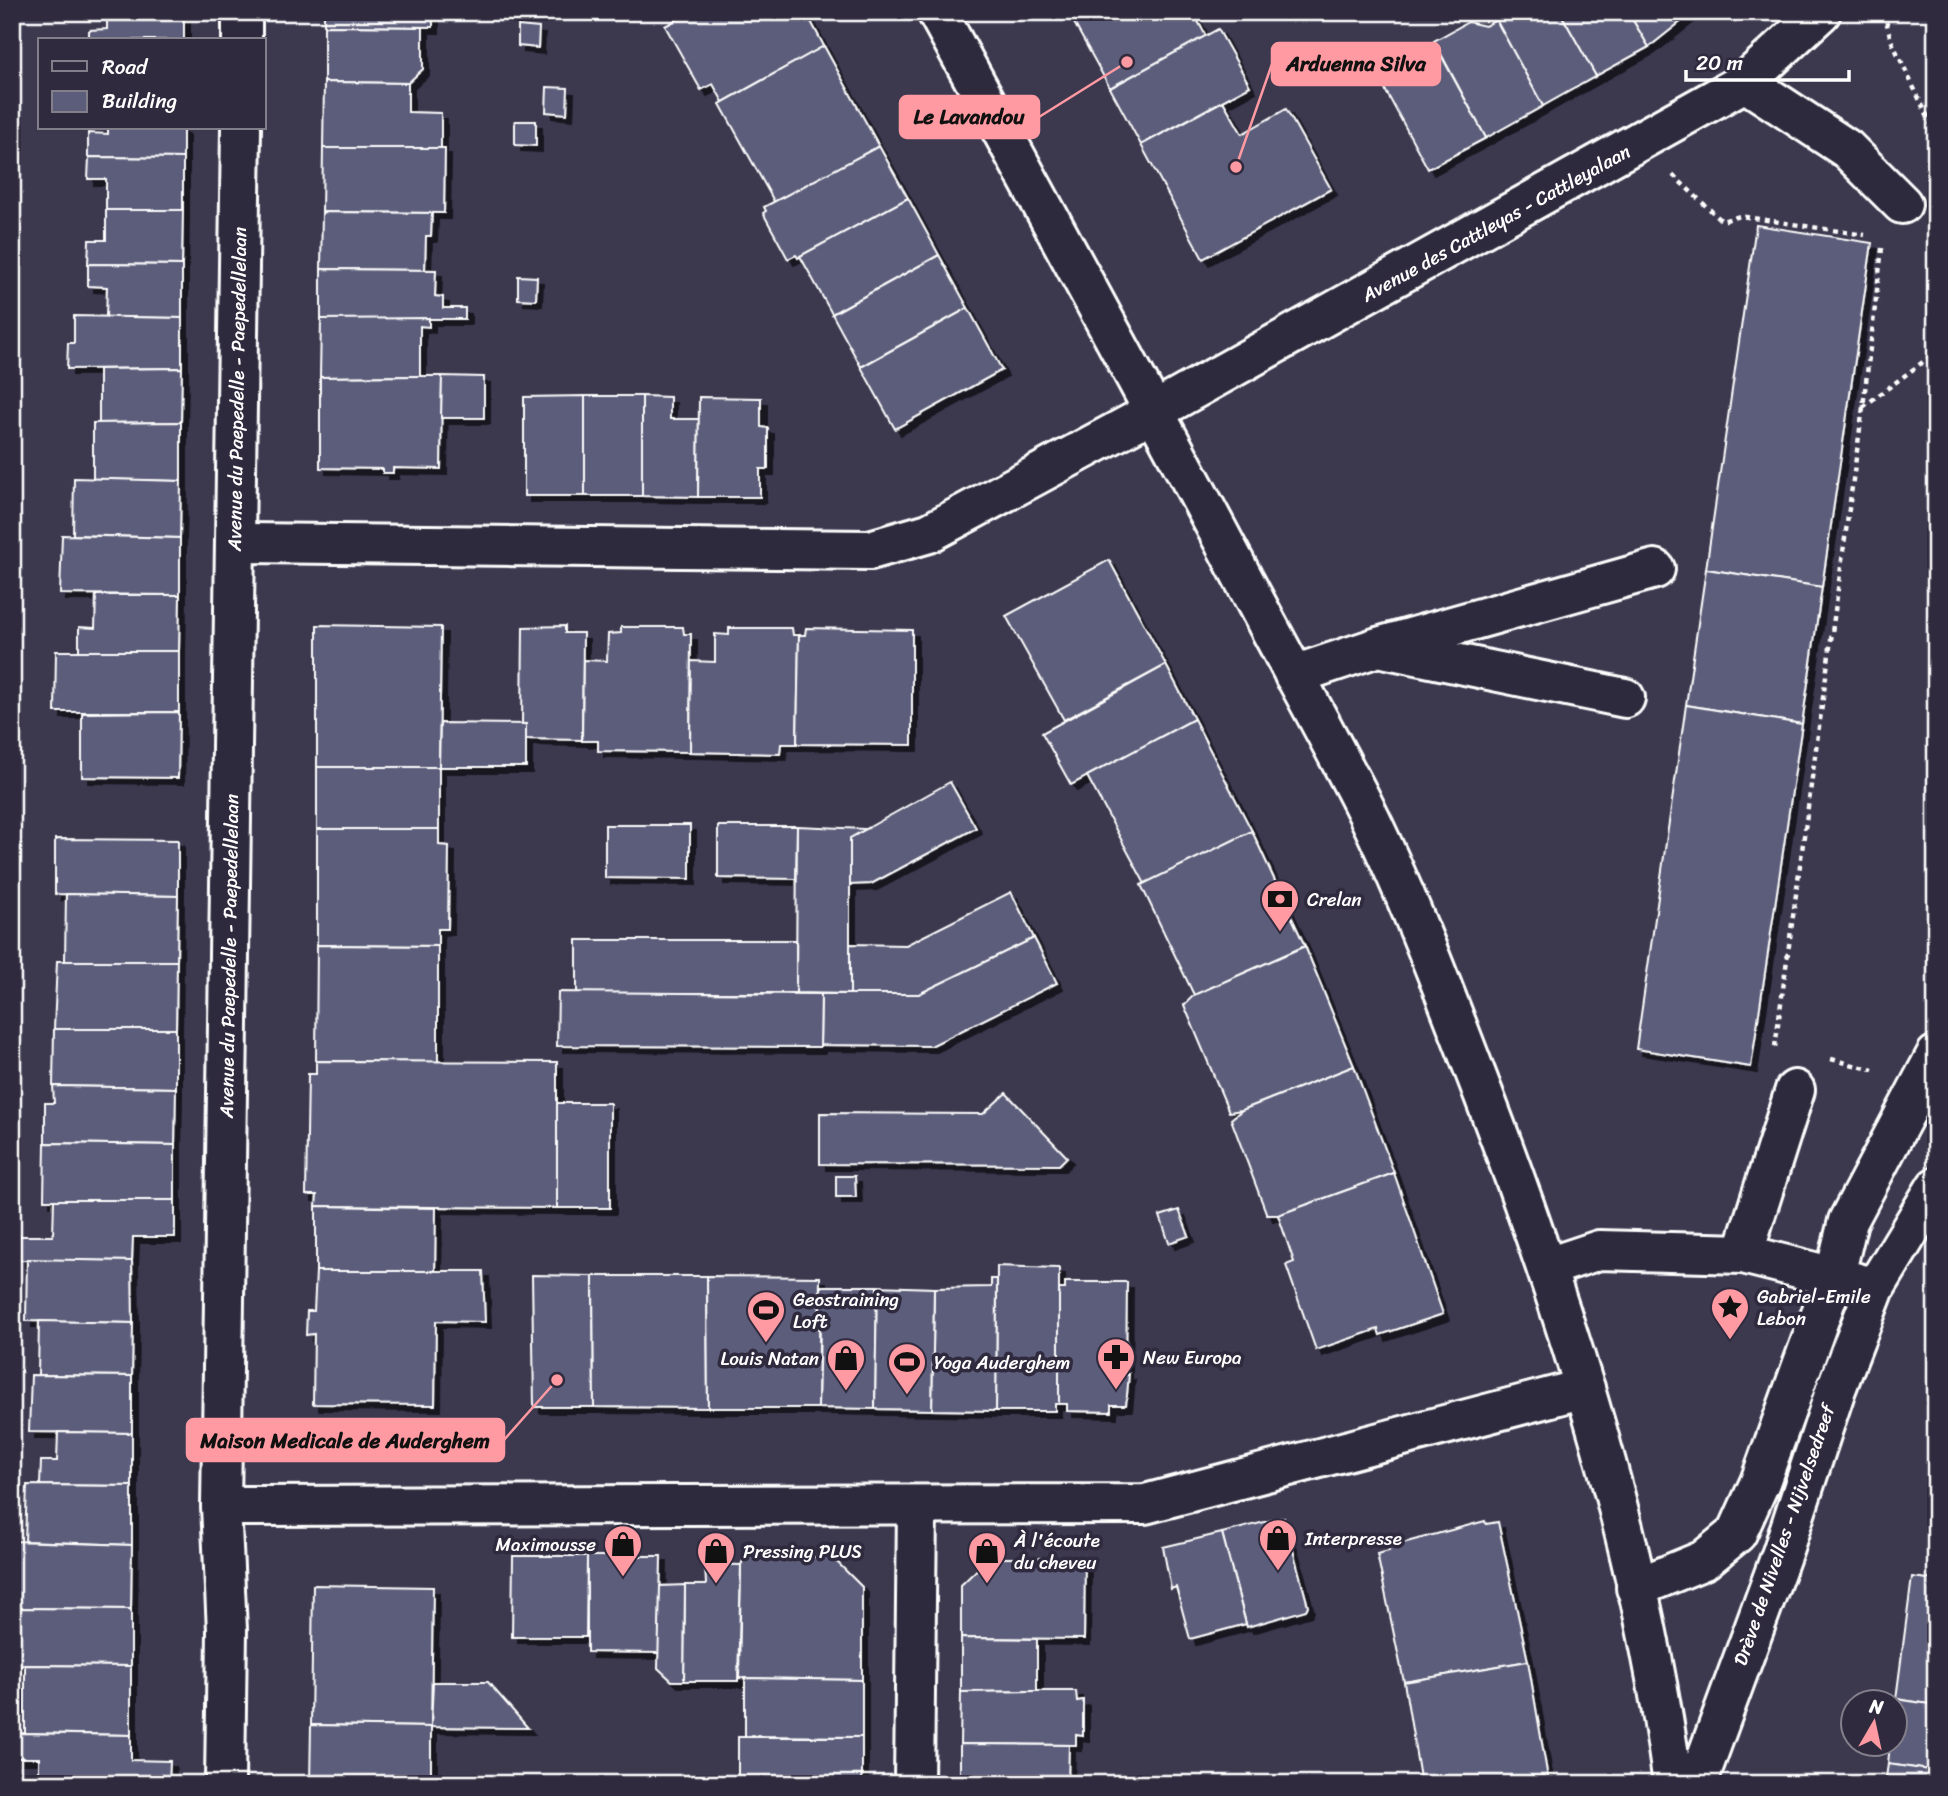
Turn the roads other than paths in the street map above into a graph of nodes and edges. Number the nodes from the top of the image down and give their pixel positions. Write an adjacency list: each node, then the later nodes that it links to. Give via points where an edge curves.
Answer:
1 (242, 12): 4 (street)
2 (937, 12): 8 (street)
3 (1821, 12): 5 (street, Avenue des Cattleyas - Cattleyalaan)
4 (242, 38)
5 (1745, 82): 7 (street, via 1847,149); 8 (street, Avenue des Cattleyas - Cattleyalaan)
6 (241, 130): 9 (street, Avenue du Paepedelle - Paepedellelaan)
7 (1902, 204)
8 (1155, 411): 9 (street, Avenue des Cattleyas - Cattleyalaan, via 929,533 870,550); 12 (street)
9 (235, 543): 22 (street, Avenue du Paepedelle - Paepedellelaan)
10 (1655, 569): 11 (street)
11 (1378, 647): 12 (street); 13 (street)
12 (1294, 676): 18 (street, via 1361,801 1427,946)
13 (1625, 698)
14 (1936, 1055): 19 (street, Drève de Nivelles - Nijvelsedreef, via 1848,1221)
15 (1795, 1090): 17 (street)
16 (1936, 1186): 20 (street, Drève de Nivelles - Nijvelsedreef)
17 (1742, 1254): 18 (street, via 1599,1250); 19 (street)
18 (1548, 1266): 21 (street)
19 (1835, 1275): 20 (street); 24 (street, Drève de Nivelles - Nijvelsedreef, via 1737,1533 1704,1560)
20 (1875, 1288): 28 (street, Drève de Nivelles - Nijvelsedreef)
21 (1585, 1388): 23 (street, via 1145,1504); 24 (street)
22 (221, 1506): 23 (street); 25 (street, Avenue du Paepedelle - Paepedellelaan, via 227,1630)
23 (917, 1507): 26 (street)
24 (1636, 1588): 27 (street, via 1664,1715)
25 (225, 1784)
26 (914, 1784)
27 (1673, 1784)
28 (1697, 1784)

